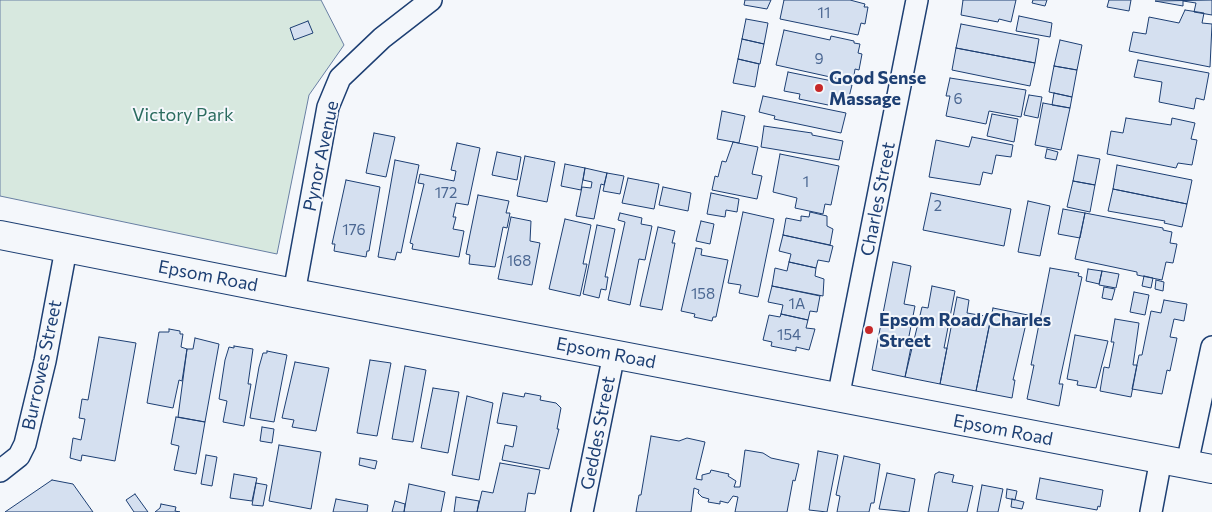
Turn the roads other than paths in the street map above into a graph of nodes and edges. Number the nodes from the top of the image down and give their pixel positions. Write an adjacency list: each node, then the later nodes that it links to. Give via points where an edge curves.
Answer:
1 (431, 0): 5 (street, Pynor Avenue, via 387,33 340,78 328,106)
2 (918, 0): 8 (street, Charles Street)
3 (0, 235): 4 (main road, Epsom Road)
4 (66, 248): 5 (main road, Epsom Road); 10 (street, Burrowes Street, via 45,361 25,444 19,456)
5 (294, 293): 7 (main road, Epsom Road)
6 (1212, 347): 9 (street)
7 (614, 354): 8 (main road, Epsom Road); 11 (street, Geddes Street)
8 (838, 398): 9 (main road, Epsom Road)
9 (1187, 464): 12 (street)
10 (0, 472)
11 (582, 512)
12 (1151, 512)

